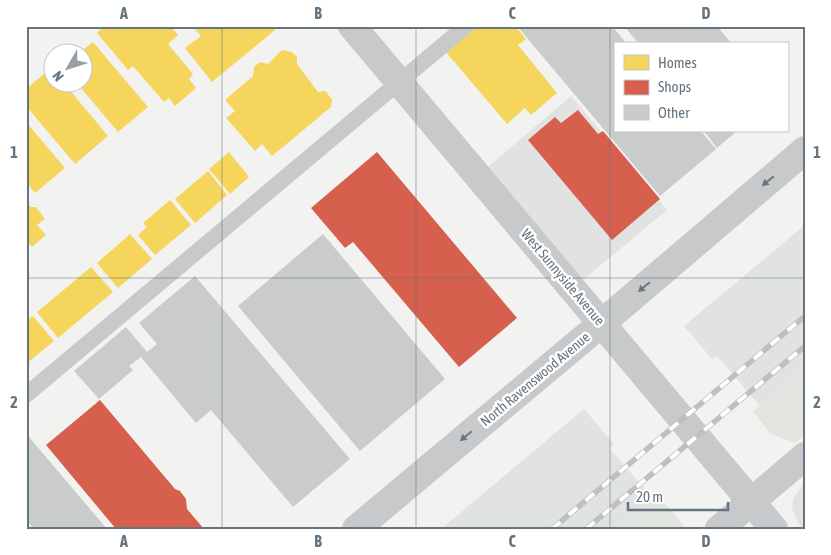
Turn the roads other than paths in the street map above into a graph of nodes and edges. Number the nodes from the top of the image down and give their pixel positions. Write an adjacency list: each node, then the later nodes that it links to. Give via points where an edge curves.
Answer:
1 (352, 26): 3 (street, West Sunnyside Avenue)
2 (466, 26): 3 (lane)
3 (399, 82): 5 (street, West Sunnyside Avenue); 6 (lane)
4 (805, 150): 5 (street, North Ravenswood Avenue, one-way to 5)
5 (602, 323): 8 (street, West Sunnyside Avenue); 9 (street, North Ravenswood Avenue, one-way to 9)
6 (26, 395)
7 (805, 456): 8 (street)
8 (751, 502): 10 (street); 11 (street, West Sunnyside Avenue)
9 (356, 529)
10 (719, 529)
11 (774, 529)

